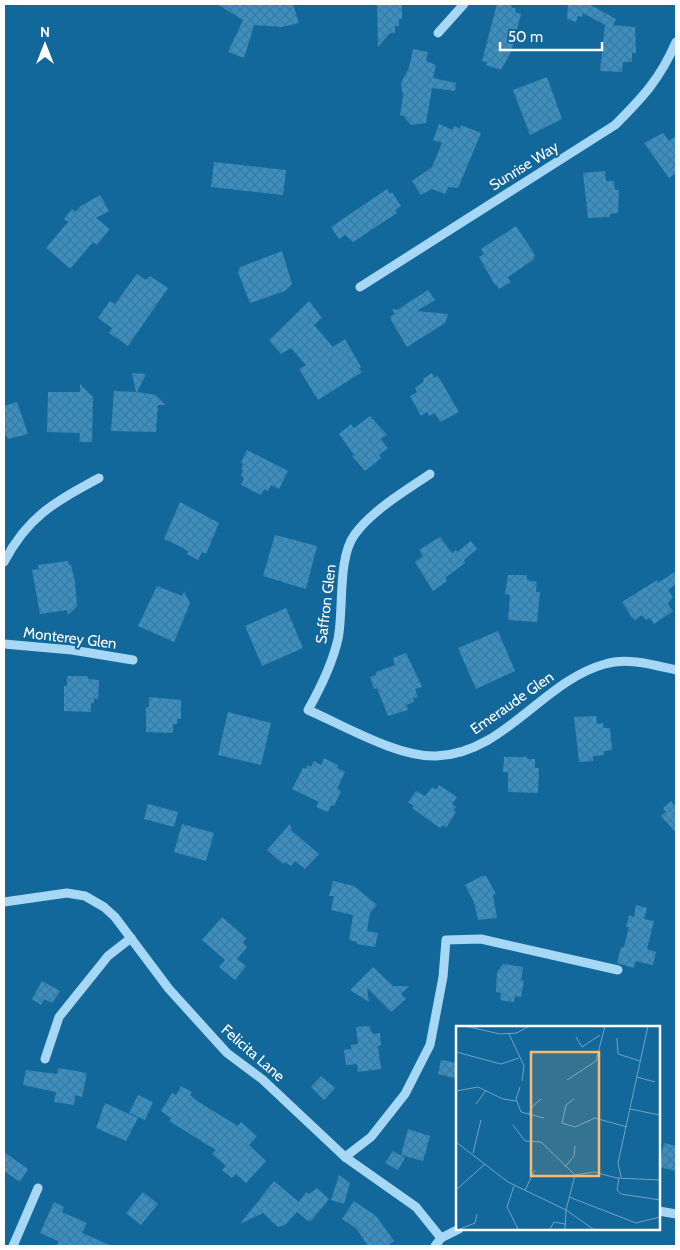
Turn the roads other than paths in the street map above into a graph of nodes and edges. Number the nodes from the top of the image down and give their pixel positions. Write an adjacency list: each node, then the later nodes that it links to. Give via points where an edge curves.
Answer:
1 (464, 4): 2 (street)
2 (438, 33)
3 (676, 42): 4 (street, Sunrise Way, via 665,67 647,94 615,125)
4 (360, 286)
5 (430, 474): 11 (street, Saffron Glen, via 372,516 354,536 344,566 338,638 328,674)
6 (99, 478): 7 (street, via 53,503 16,539)
7 (4, 562)
8 (4, 644): 9 (street, Monterey Glen)
9 (133, 660)
10 (676, 670): 11 (street, Emeraude Glen, via 639,662 606,663 576,675 485,742 462,752 437,756 406,753)
11 (308, 710)
12 (4, 902): 13 (street, Felicita Lane, via 67,893 85,896 115,917)
13 (131, 938): 15 (street, via 108,956 59,1017); 16 (street, Felicita Lane, via 169,989 227,1053 262,1079)
14 (618, 970): 16 (street, via 480,940 446,940 443,977 430,1045 405,1094 372,1137)
15 (45, 1059)
16 (345, 1158): 21 (street, Felicita Lane, via 416,1207)
17 (38, 1188): 22 (street)
18 (660, 1211): 19 (street)
19 (676, 1214)
20 (457, 1230): 21 (street)
21 (441, 1238): 23 (street)
22 (13, 1246)
23 (435, 1246)

